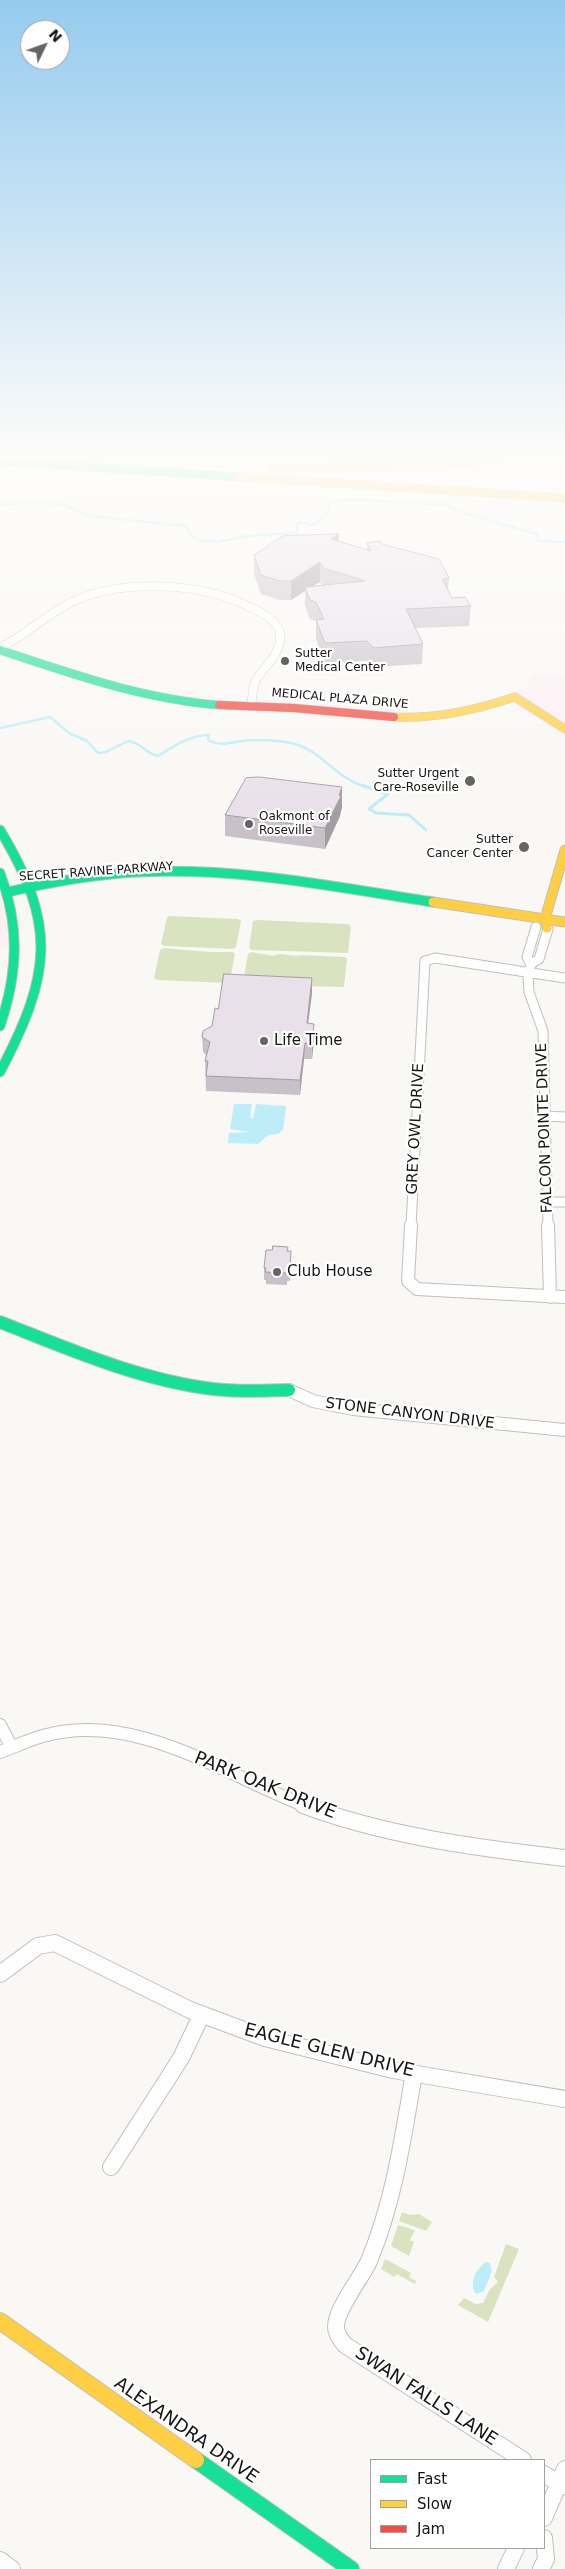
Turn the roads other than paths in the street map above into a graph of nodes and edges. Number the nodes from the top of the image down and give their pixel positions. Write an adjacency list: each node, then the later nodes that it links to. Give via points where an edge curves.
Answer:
1 (0, 649): 3 (main road, MEDICAL PLAZA DRIVE); 4 (street, MEDICAL PLAZA DRIVE, via 59,608 93,594 148,588 211,594 252,608 279,628 277,650 257,679)
2 (0, 657): 3 (main road)
3 (28, 659): 4 (main road, MEDICAL PLAZA DRIVE, via 161,699 205,705)
4 (251, 706): 5 (main road, MEDICAL PLAZA DRIVE, via 410,719 460,714 515,697)
5 (565, 729)
6 (0, 830): 9 (main road, via 18,856)
7 (565, 850): 12 (main road)
8 (0, 873): 10 (main road)
9 (33, 888): 10 (main road, SECRET RAVINE PARKWAY); 12 (main road, SECRET RAVINE PARKWAY, via 48,880 145,871 226,873 281,879); 19 (main road, via 43,932 42,969 28,1017)
10 (8, 892): 18 (main road, via 15,915 17,954 10,995)
11 (565, 922): 12 (main road, SECRET RAVINE PARKWAY)
12 (543, 925): 13 (main road, SECRET RAVINE PARKWAY); 14 (street, FALCON POINTE DRIVE); 15 (street)
13 (565, 932)
14 (531, 944): 15 (street); 16 (street, FALCON POINTE DRIVE, via 527,957)
15 (542, 946): 16 (street, via 538,959)
16 (529, 968): 17 (street, GREY OWL DRIVE); 20 (street, FALCON POINTE DRIVE, via 529,997 543,1031); 24 (street, GREY OWL DRIVE, via 435,958 425,961 408,1281 417,1289)
17 (565, 978)
18 (0, 1026)
19 (0, 1072)
20 (545, 1116): 21 (street); 22 (street, FALCON POINTE DRIVE)
21 (565, 1117)
22 (547, 1202): 23 (street); 24 (street, FALCON POINTE DRIVE)
23 (565, 1202)
24 (550, 1297): 25 (street, GREY OWL DRIVE)
25 (565, 1298)
26 (0, 1322): 27 (main road, STONE CANYON DRIVE, via 88,1358 170,1380 246,1393)
27 (289, 1390): 28 (street, STONE CANYON DRIVE, via 313,1401 355,1409 474,1424)
28 (565, 1430)
29 (0, 1725): 30 (street)
30 (5, 1749): 31 (street, PARK OAK DRIVE, via 58,1732 80,1729 130,1733 306,1806 350,1819 451,1840)
31 (565, 1858)
32 (0, 1974): 33 (street, EAGLE GLEN DRIVE, via 36,1946 49,1942 63,1945 81,1957)
33 (202, 2014): 34 (street, EAGLE GLEN DRIVE, via 301,2048); 36 (street, via 181,2058)
34 (414, 2073): 35 (street, EAGLE GLEN DRIVE); 38 (street, SWAN FALLS LANE, via 387,2214 364,2270 337,2314 336,2331 345,2345)
35 (565, 2099)
36 (111, 2167)
37 (0, 2321): 45 (main road, ALEXANDRA DRIVE)
38 (521, 2459)
39 (558, 2478): 40 (street)
40 (545, 2515)
41 (545, 2548): 47 (street, via 546,2559)
42 (516, 2549): 46 (street)
43 (0, 2560): 44 (street)
44 (12, 2569)
45 (351, 2569)
46 (506, 2569)
47 (541, 2569)

